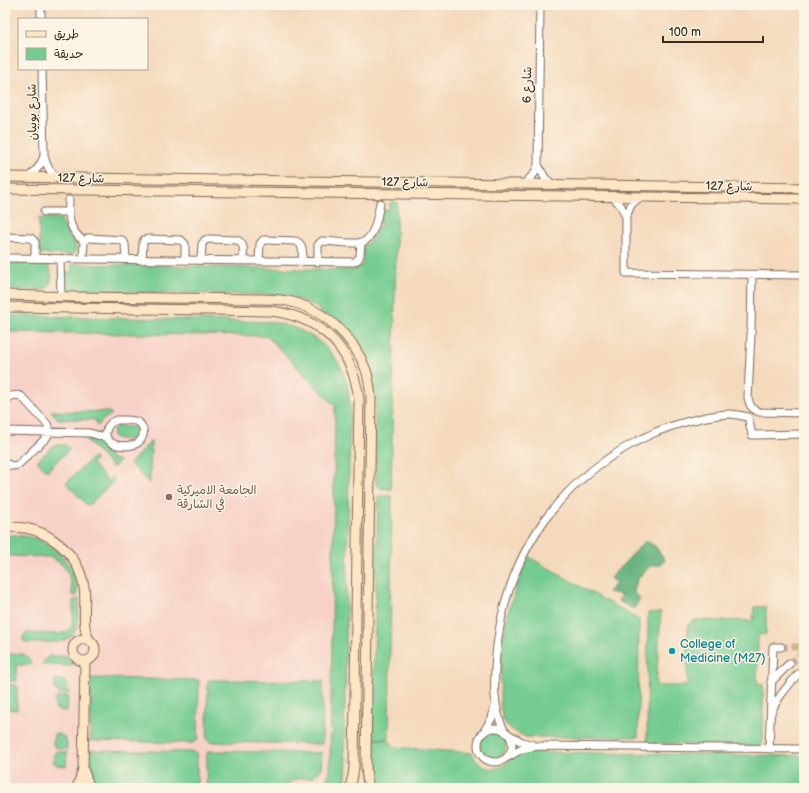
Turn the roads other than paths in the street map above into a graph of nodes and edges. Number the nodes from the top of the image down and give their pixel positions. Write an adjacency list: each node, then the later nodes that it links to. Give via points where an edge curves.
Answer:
1 (41, 5): 3 (street)
2 (540, 5): 6 (street, شارع 6)
3 (41, 18)
4 (42, 70): 5 (street, شارع بوبيان)
5 (44, 155): 8 (street, شارع بوبيان, via 38,168); 9 (street, شارع بوبيان, via 48,168)
6 (538, 165): 10 (street, via 534,174); 11 (street, via 545,178)
7 (5, 177): 8 (street, شارع 127)
8 (28, 178): 9 (street, شارع 127)
9 (57, 178): 10 (street, شارع 127)
10 (524, 184): 11 (street, شارع 127)
11 (552, 184): 12 (street, شارع 127)
12 (804, 188)
13 (5, 189): 14 (street, شارع 127)
14 (613, 197): 15 (street, شارع 127); 21 (street)
15 (640, 197): 16 (street, شارع 127); 21 (street, via 631,205)
16 (804, 199)
17 (69, 200): 20 (street)
18 (380, 203): 24 (street, via 375,226 368,239)
19 (44, 212): 20 (street)
20 (68, 212): 23 (street, via 76,234)
21 (626, 217): 37 (street, via 626,273)
22 (5, 237): 26 (street, via 31,238 35,242)
23 (84, 241): 28 (street); 29 (street, via 90,238 122,240 125,244)
24 (361, 242): 36 (street, via 357,261); 36 (street, via 322,241 318,245)
25 (5, 258): 26 (street)
26 (35, 258): 27 (street)
27 (60, 259): 28 (street); 40 (street)
28 (83, 259): 29 (street)
29 (126, 259): 30 (street)
30 (142, 260): 31 (street); 31 (street, via 143,242 149,239 181,240 185,244)
31 (185, 260): 32 (street)
32 (201, 260): 33 (street); 33 (street, via 202,244 208,239 240,241 244,248)
33 (243, 261): 34 (street)
34 (259, 261): 35 (street); 35 (street, via 260,244 266,240 299,242 302,246)
35 (302, 262): 36 (street)
36 (318, 262)
37 (752, 275): 38 (street); 45 (street, via 748,398 750,406 758,412)
38 (804, 275)
39 (5, 295): 40 (street)
40 (61, 296): 41 (street)
41 (159, 298): 43 (street); 74 (street, via 274,299 301,305 336,325 354,346 366,370 371,397 366,766)
42 (5, 307): 43 (street)
43 (158, 309): 73 (street, via 284,312 318,326 332,338 350,363 359,399 354,767)
44 (5, 401): 48 (street, via 13,395 21,396 49,426)
45 (804, 412)
46 (107, 427): 49 (street); 51 (street); 51 (street, via 114,420 135,421 142,425 144,433 138,444 132,445 116,445)
47 (5, 431): 48 (street)
48 (50, 432): 49 (street); 52 (street, via 18,464 12,466)
49 (90, 433): 51 (street)
50 (804, 434): 62 (street, via 752,435 748,417 730,414 708,417 672,426 644,438 610,457 584,478 560,500 540,526 515,576 500,628 495,665)
51 (107, 438)
52 (5, 463)
53 (5, 528): 54 (street, via 38,532 56,541 70,555 80,571 84,586)
54 (85, 629): 55 (street); 56 (street)
55 (79, 641): 56 (street); 58 (street, via 75,645 74,653 80,660)
56 (90, 641): 58 (street, via 95,652)
57 (781, 647): 61 (street, via 773,647)
58 (85, 661): 70 (street)
59 (790, 663): 61 (street)
60 (798, 674): 63 (street, via 778,700)
61 (771, 682): 63 (street)
62 (496, 702): 64 (street, via 492,718); 65 (street, via 498,717)
63 (770, 720): 67 (street)
64 (484, 732): 65 (street, via 490,728 498,728); 69 (street, via 478,742 482,758 498,762)
65 (507, 733): 66 (street, via 522,742); 69 (street, via 512,745)
66 (537, 746): 67 (street); 69 (street, via 522,749)
67 (769, 749): 68 (street)
68 (804, 749)
69 (508, 757)
70 (83, 769): 71 (street); 72 (street)
71 (77, 788)
72 (90, 788)
73 (350, 788)
74 (370, 788)

